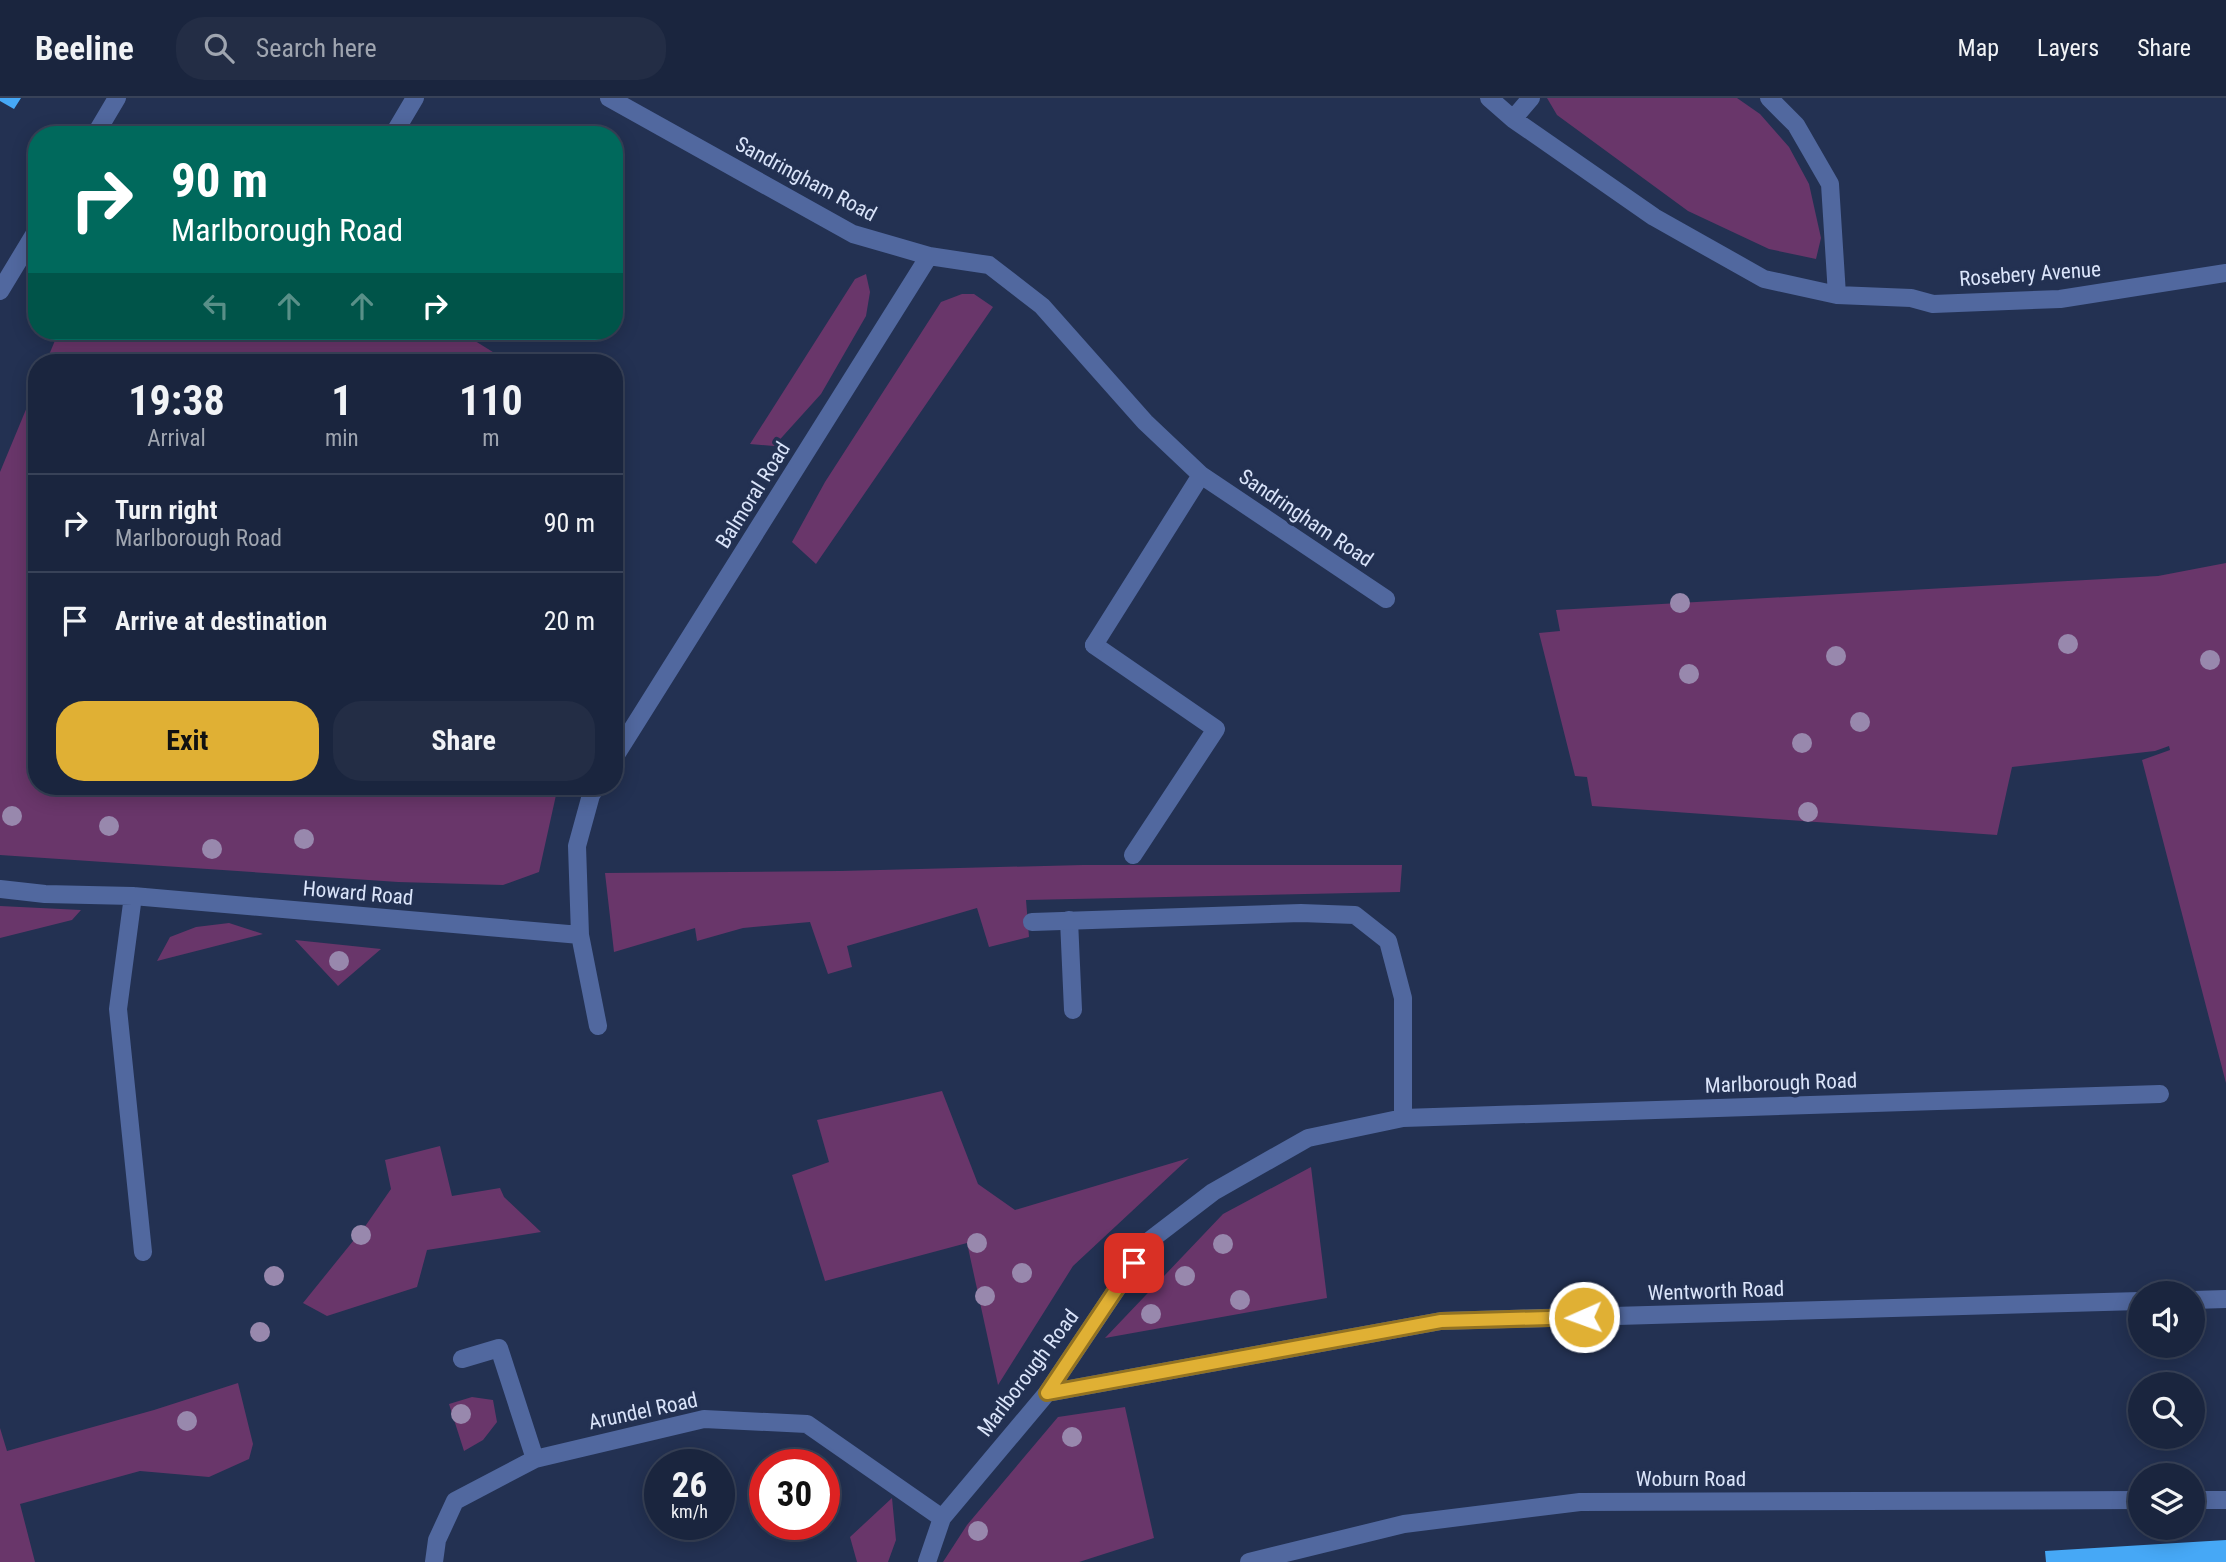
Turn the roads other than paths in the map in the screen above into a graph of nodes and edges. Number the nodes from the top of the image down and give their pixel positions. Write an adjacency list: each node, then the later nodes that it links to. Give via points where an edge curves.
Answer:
1 (117, 98): 8 (street)
2 (415, 98): 9 (street)
3 (609, 98): 11 (street, Sandringham Road, via 853,234)
4 (1489, 98): 7 (street, Rosebery Avenue)
5 (1531, 98): 7 (street)
6 (1769, 98): 14 (street, via 1796,125 1830,184)
7 (1513, 119): 14 (street, Rosebery Avenue, via 1654,217 1765,279)
8 (100, 126)
9 (398, 126)
10 (28, 244): 13 (street)
11 (929, 256): 15 (street, Sandringham Road, via 989,265 1042,306 1144,422); 17 (street, Balmoral Road)
12 (2226, 273): 14 (street, Rosebery Avenue, via 2060,299 1933,304 1911,298)
13 (2, 283)
14 (1837, 295)
15 (1201, 475): 16 (street, Sandringham Road); 19 (street, via 1094,645 1216,729)
16 (1386, 599)
17 (623, 744)
18 (591, 795): 24 (street, via 577,846)
19 (1133, 855)
20 (0, 889): 21 (street, Howard Road)
21 (133, 896): 24 (street, Howard Road); 29 (street, via 118,1009)
22 (1069, 920): 23 (street); 25 (street); 28 (street, via 1355,915 1388,941 1403,998)
23 (1032, 922)
24 (580, 935): 26 (street)
25 (1073, 1010)
26 (598, 1026)
27 (2160, 1094): 28 (street, Marlborough Road)
28 (1403, 1118): 34 (street, Marlborough Road, via 1308,1138 1202,1200 1149,1241)
29 (143, 1252)
30 (2226, 1299): 31 (street)
31 (2205, 1300)
32 (2128, 1301): 34 (street, Wentworth Road, via 1441,1321)
33 (462, 1359): 35 (street, via 499,1348)
34 (1047, 1393): 39 (street, Marlborough Road)
35 (535, 1459): 39 (street, Arundel Road, via 704,1419 807,1424); 40 (street, Arundel Road, via 455,1501 437,1540)
36 (2128, 1500): 42 (street, Woburn Road, via 1580,1502 1404,1524)
37 (2205, 1500): 38 (street)
38 (2226, 1500)
39 (942, 1518): 41 (street, Marlborough Road)
40 (434, 1562)
41 (927, 1562)
42 (1249, 1562)

